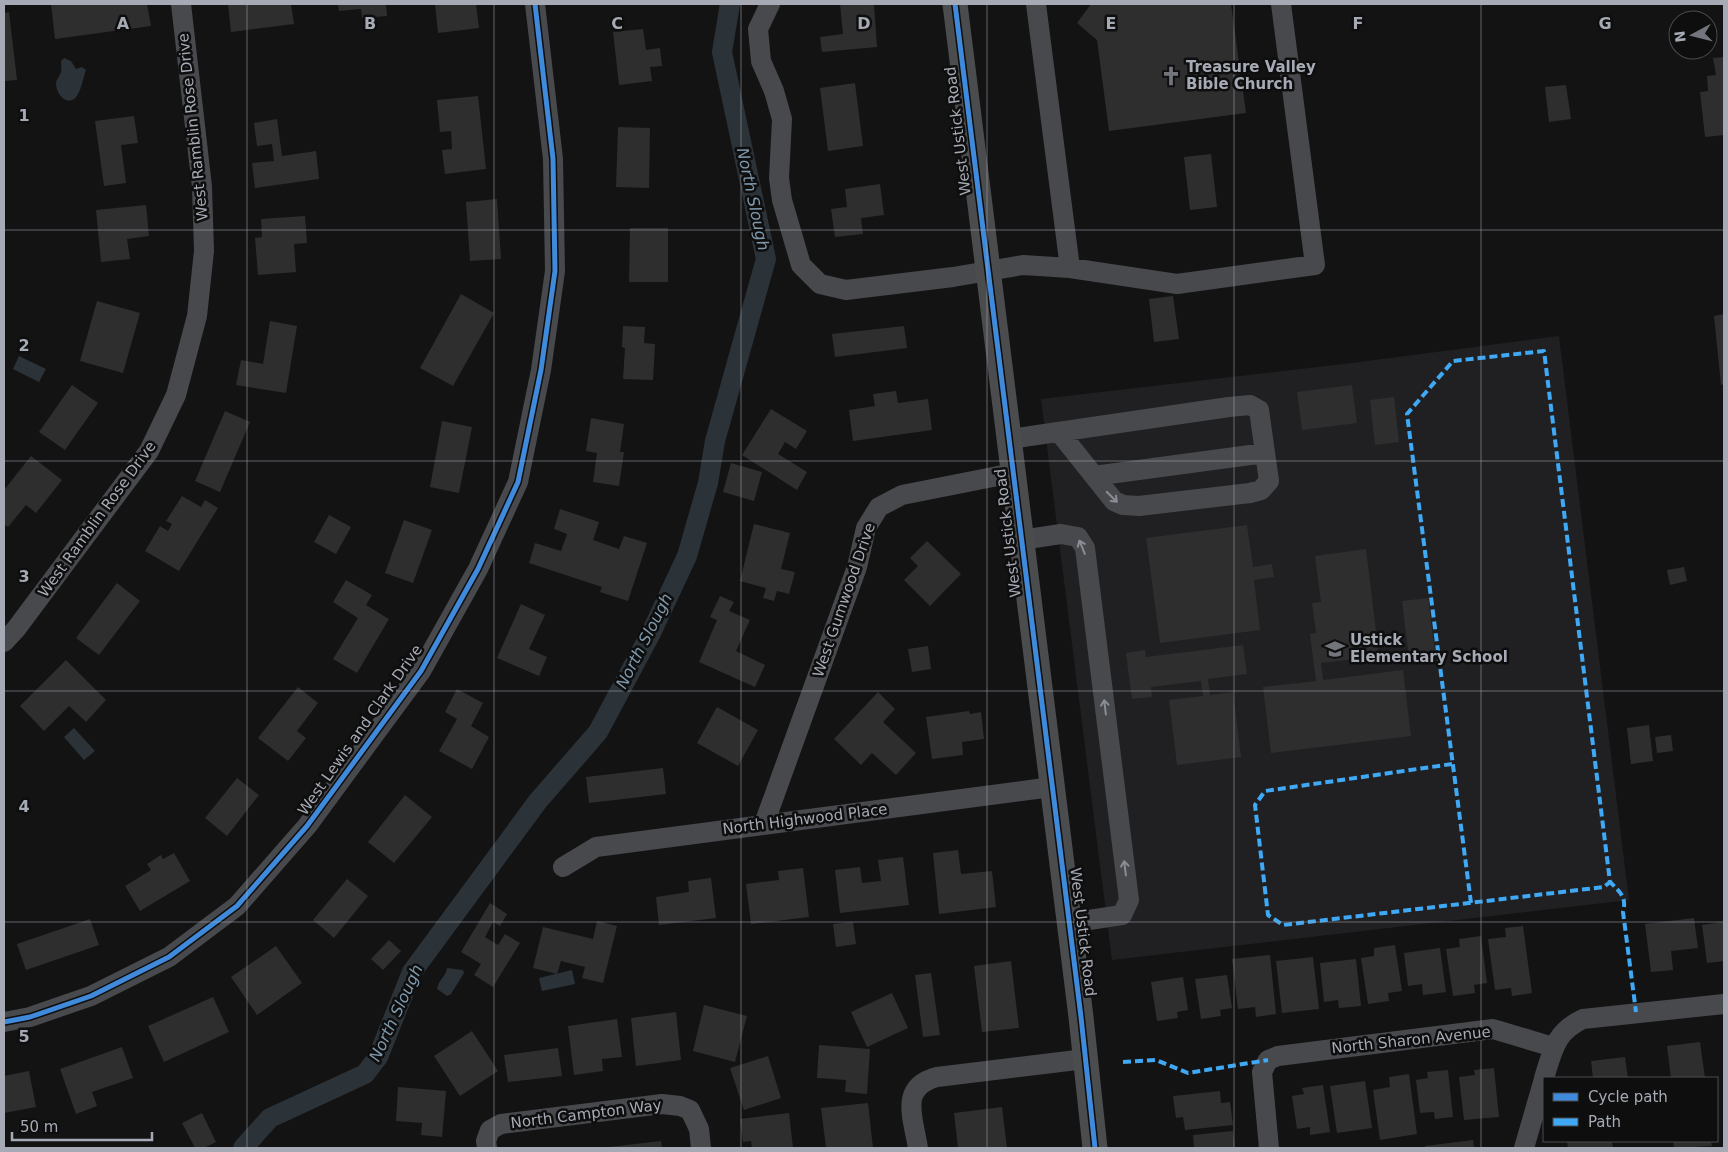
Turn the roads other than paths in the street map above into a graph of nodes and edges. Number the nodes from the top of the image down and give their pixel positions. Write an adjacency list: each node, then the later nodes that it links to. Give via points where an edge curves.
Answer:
1 (181, 4): 15 (street, West Ramblin Rose Drive, via 202,187 204,251 197,316 176,395 149,451)
2 (535, 4): 21 (street, West Lewis and Clark Drive, via 553,159 555,271 541,370 518,482 478,569 421,670 307,826 237,906 169,957 91,996 30,1017)
3 (770, 4): 8 (street, via 758,29 761,61 782,119 779,178 801,266 820,284 846,290)
4 (955, 4): 8 (main road, West Ustick Road)
5 (1036, 4): 7 (street)
6 (1281, 4): 7 (street, via 1315,265 1177,284)
7 (1070, 268): 8 (street, via 1023,265)
8 (988, 271): 10 (main road, West Ustick Road)
9 (1059, 432): 10 (street); 11 (street, via 1250,405 1259,410); 13 (street)
10 (1010, 439): 12 (main road, West Ustick Road)
11 (1265, 453): 13 (street); 13 (street, one-way to 11, via 1114,501 1122,505 1139,506 1250,493 1261,490 1269,481)
12 (1013, 473): 14 (main road, West Ustick Road); 17 (street, West Gumwood Drive, via 902,495 879,507 866,528 857,567)
13 (1094, 476)
14 (1021, 540): 16 (main road, West Ustick Road); 19 (street, one-way to 14, via 1122,915 1129,900 1085,548 1078,537 1070,534)
15 (4, 642)
16 (1052, 787): 17 (street, North Highwood Place); 19 (main road, West Ustick Road)
17 (764, 824): 18 (street, North Highwood Place, via 596,847)
18 (564, 867)
19 (1069, 923): 23 (main road, West Ustick Road)
20 (1724, 1004): 22 (street, via 1592,1018 1570,1025 1560,1034)
21 (4, 1022)
22 (1554, 1047): 24 (street); 30 (street, North Sharon Avenue, via 1494,1029 1278,1056 1268,1060 1262,1072)
23 (1085, 1059): 28 (street, via 923,1081 915,1088 912,1099); 29 (main road, West Ustick Road)
24 (1545, 1077)
25 (1543, 1082): 31 (street)
26 (487, 1148): 27 (street, North Campton Way, via 490,1130 501,1124 662,1104 690,1110 699,1129)
27 (701, 1148)
28 (918, 1148)
29 (1095, 1148)
30 (1269, 1148)
31 (1524, 1148)

